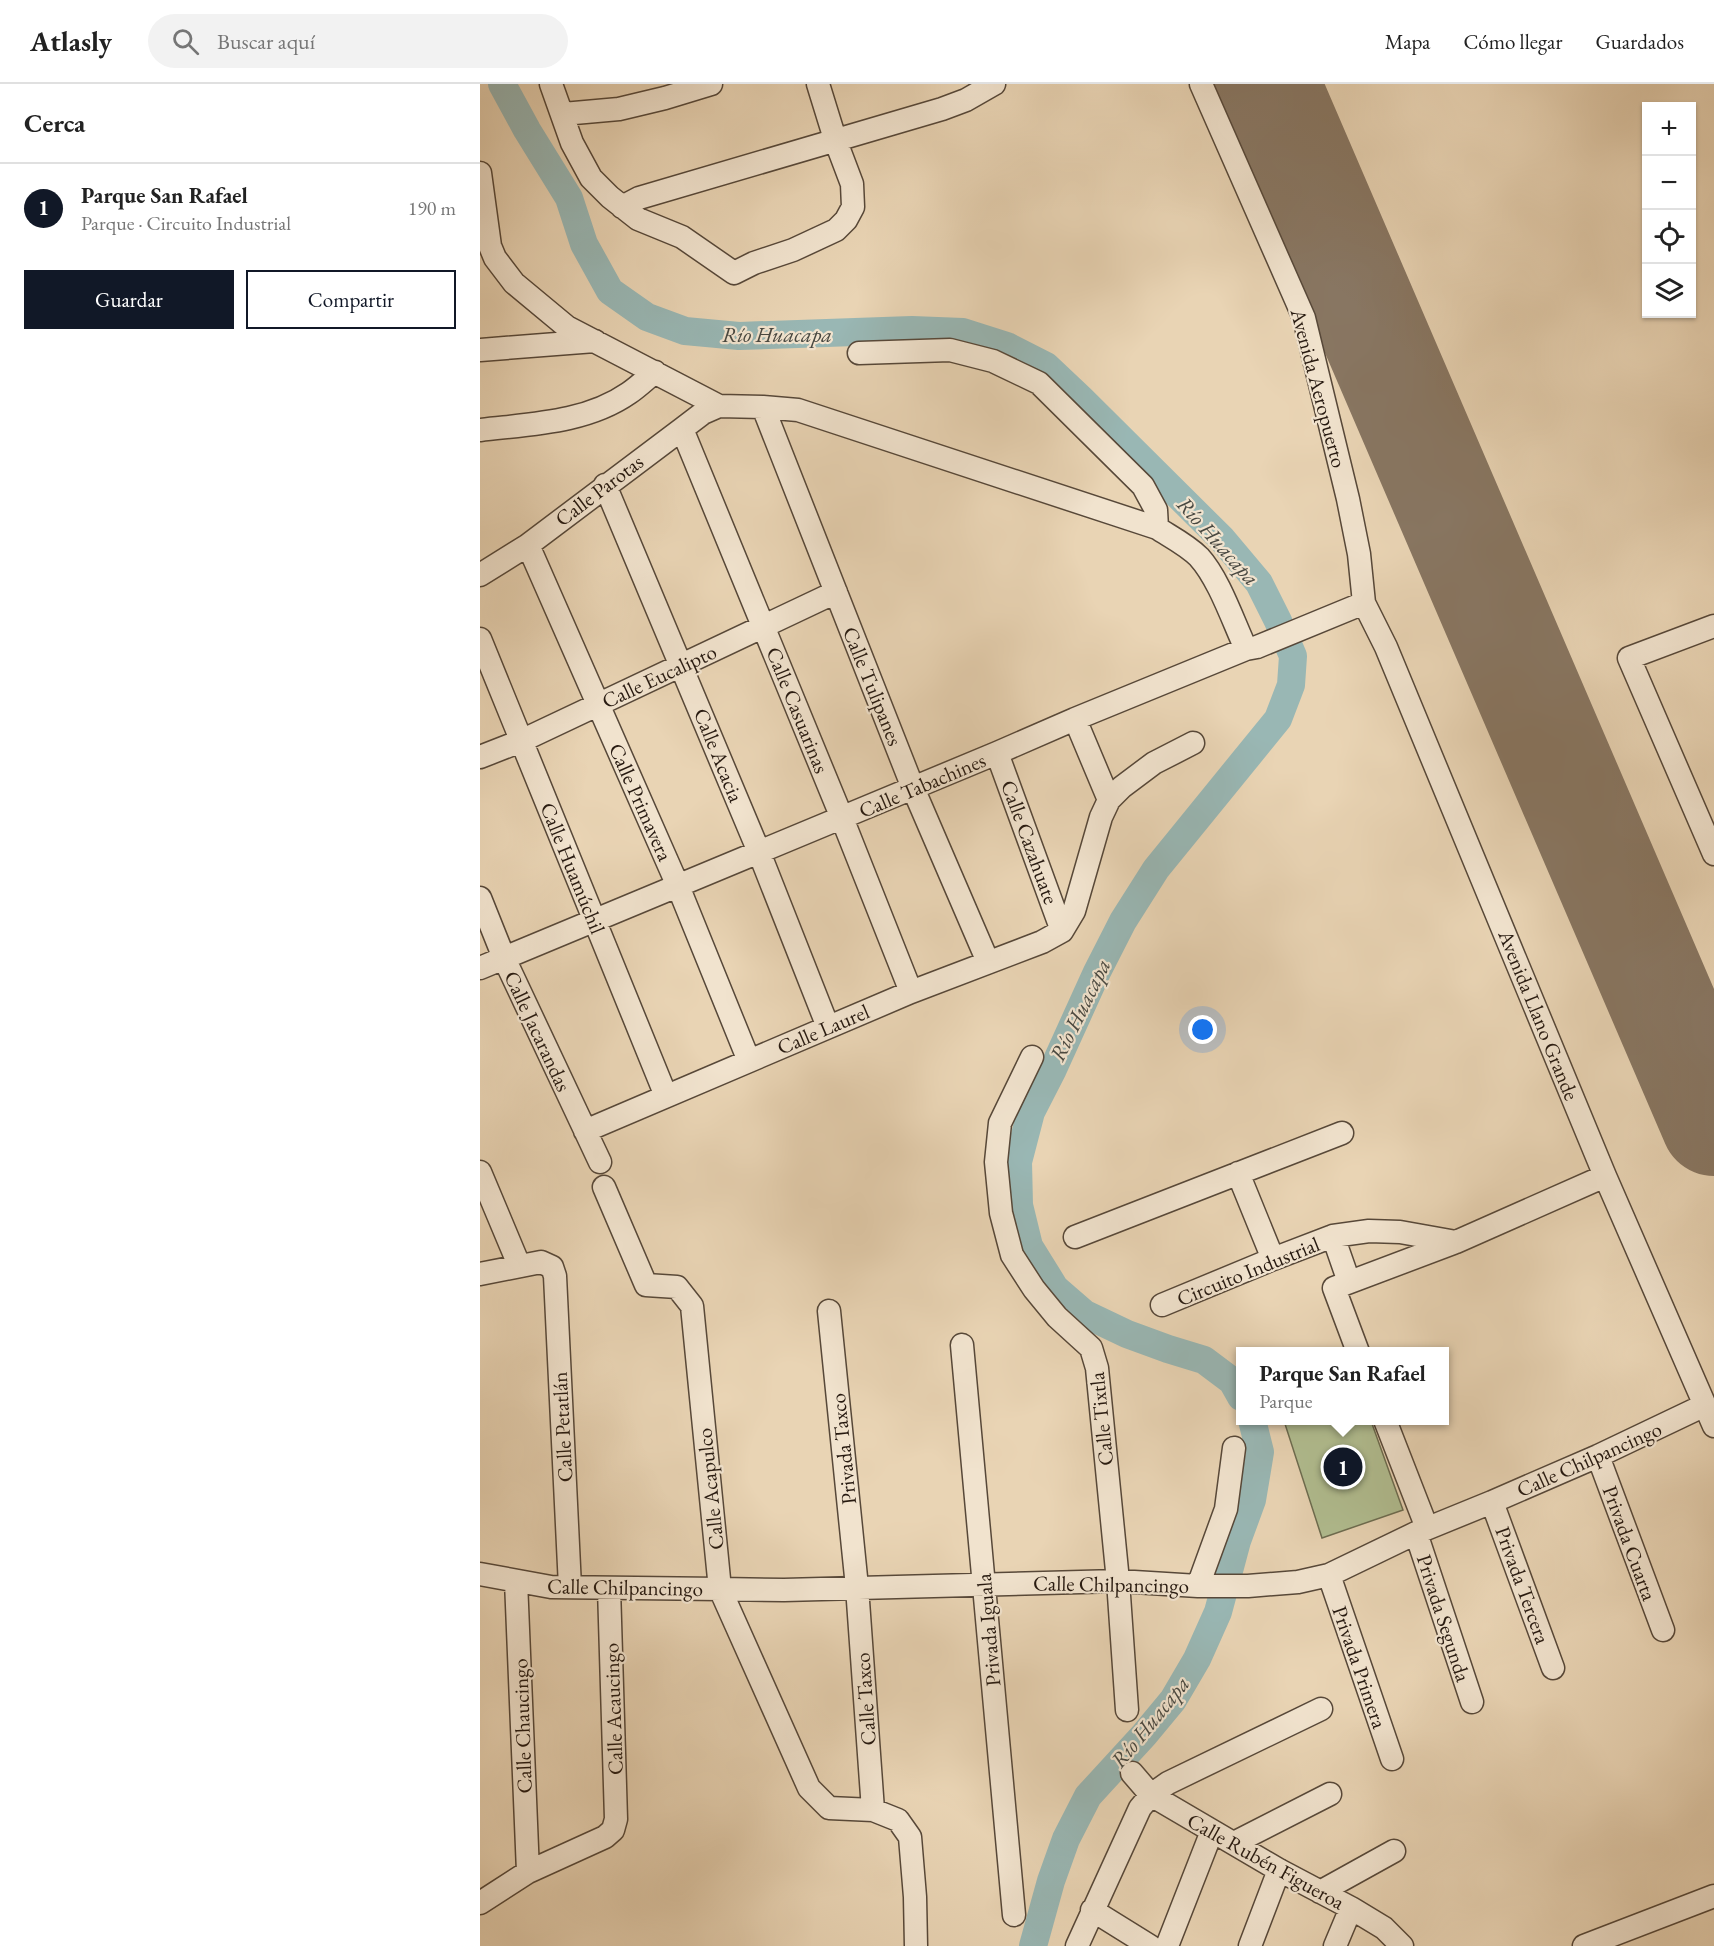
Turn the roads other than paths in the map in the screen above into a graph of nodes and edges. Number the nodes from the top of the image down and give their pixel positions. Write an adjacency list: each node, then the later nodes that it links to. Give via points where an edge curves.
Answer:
1 (551, 84): 7 (street)
2 (711, 84): 7 (street, via 619,109)
3 (818, 84): 8 (street)
4 (1201, 84): 24 (street, Avenida Aeropuerto, via 1304,318 1348,499)
5 (995, 85): 6 (street)
6 (964, 92): 8 (street, via 942,109)
7 (562, 114): 10 (street, via 591,178)
8 (835, 139): 10 (street, via 639,198); 10 (street, via 852,184 854,207 846,220 836,231 734,273 682,237 638,219)
9 (481, 181): 11 (street, via 495,258 514,283 567,327)
10 (622, 207)
11 (595, 341): 12 (street); 14 (street)
12 (480, 350)
13 (858, 353): 20 (street, via 950,350 993,361 1040,383 1143,486 1156,510)
14 (654, 372): 15 (street); 18 (street, via 628,394 591,412 559,421)
15 (719, 406): 16 (street); 17 (street, Calle Parotas)
16 (763, 407): 20 (street, via 798,410); 23 (street, Calle Tulipanes)
17 (682, 429): 19 (street, Calle Parotas); 26 (street, Calle Casuarinas)
18 (480, 430)
19 (605, 485): 21 (street, Calle Parotas); 29 (street, Calle Acacia)
20 (1156, 528): 28 (street, via 1186,546 1210,571)
21 (528, 545): 22 (street, Calle Parotas); 30 (street, Calle Primavera)
22 (480, 575)
23 (836, 592): 26 (street, Calle Eucalipto); 36 (street, Calle Tulipanes)
24 (1364, 603): 28 (street, Calle Tabachines); 58 (street, Avenida Llano Grande, via 1386,647)
25 (1714, 626): 40 (street, via 1629,658)
26 (763, 627): 29 (street, Calle Eucalipto); 38 (street, Calle Casuarinas)
27 (480, 639): 32 (street, Calle Huamúchil)
28 (1252, 648): 31 (street, Calle Tabachines)
29 (682, 666): 30 (street, Calle Eucalipto); 39 (street, Calle Acacia)
30 (598, 704): 32 (street, Calle Eucalipto); 41 (street, Calle Primavera)
31 (1075, 718): 34 (street, Calle Tabachines); 37 (street)
32 (520, 741): 35 (street, Calle Eucalipto); 43 (street, Calle Huamúchil)
33 (1193, 743): 37 (street, via 1155,763)
34 (997, 753): 36 (street, Calle Tabachines); 44 (street, Calle Cazahuate)
35 (480, 757)
36 (913, 788): 38 (street, Calle Tabachines); 46 (street, Calle Tulipanes)
37 (1109, 800): 44 (street, via 1074,911)
38 (842, 818): 39 (street, Calle Tabachines); 48 (street, Calle Casuarinas)
39 (759, 852): 41 (street, Calle Tabachines); 49 (street, Calle Acacia)
40 (1714, 854)
41 (678, 886): 43 (street, Calle Tabachines); 51 (street, Calle Primavera)
42 (480, 898): 45 (street, Calle Jacarandas)
43 (594, 920): 45 (street, Calle Tabachines); 52 (street, Calle Huamúchil)
44 (1062, 931): 46 (street, Calle Laurel)
45 (504, 958): 47 (street, Calle Tabachines); 53 (street, Calle Jacarandas)
46 (988, 962): 48 (street, Calle Laurel)
47 (480, 968)
48 (911, 992): 49 (street, Calle Laurel)
49 (828, 1027): 51 (street, Calle Laurel)
50 (1032, 1058): 81 (street, Calle Tixtla, via 1000,1123 996,1162 1001,1213 1012,1255 1057,1317 1091,1348 1097,1368)
51 (749, 1061): 52 (street, Calle Laurel)
52 (666, 1096): 53 (street, Calle Laurel)
53 (585, 1131): 55 (street, Calle Jacarandas)
54 (1342, 1133): 57 (street)
55 (600, 1162)
56 (480, 1172): 64 (street)
57 (1238, 1173): 61 (street); 63 (street)
58 (1605, 1176): 62 (street); 71 (street, Avenida Llano Grande)
59 (604, 1187): 87 (street, Calle Acapulco, via 646,1285 677,1287 692,1306)
60 (1333, 1236): 62 (street, Circuito Industrial, via 1400,1232); 63 (street, Circuito Industrial); 66 (street, Circuito Industrial)
61 (1075, 1238)
62 (1456, 1242): 66 (street)
63 (1273, 1258): 67 (street, Circuito Industrial)
64 (519, 1265): 65 (street); 84 (street, Calle Petatlán, via 541,1262 552,1267 555,1276)
65 (480, 1274)
66 (1349, 1282): 70 (street, via 1334,1288)
67 (1162, 1305)
68 (830, 1311): 85 (street, Privada Taxco)
69 (962, 1345): 82 (street, Privada Iguala)
70 (1356, 1347)
71 (1705, 1405): 73 (street, Avenida Llano Grande); 75 (street, Calle Chilpancingo)
72 (1387, 1425): 77 (street)
73 (1714, 1426)
74 (1234, 1448): 83 (street, via 1226,1509)
75 (1598, 1456): 76 (street, Calle Chilpancingo); 88 (street, Privada Cuarta)
76 (1492, 1502): 77 (street, Calle Chilpancingo); 89 (street, Privada Tercera)
77 (1422, 1531): 79 (street, Calle Chilpancingo); 90 (street, Privada Segunda)
78 (480, 1574): 80 (street, Calle Chilpancingo)
79 (1329, 1575): 83 (street, Calle Chilpancingo, via 1298,1582); 93 (street, Privada Primera)
80 (516, 1581): 84 (street, Calle Chilpancingo); 102 (street, Calle Chaucingo)
81 (1118, 1581): 82 (street, Calle Chilpancingo); 83 (street, Calle Chilpancingo); 92 (street, Calle Tixtla)
82 (984, 1583): 85 (street, Calle Chilpancingo); 108 (street, Privada Iguala)
83 (1198, 1586)
84 (570, 1587): 86 (street, Calle Chilpancingo)
85 (857, 1587): 87 (street, Calle Chilpancingo); 97 (street, Calle Taxco)
86 (609, 1588): 87 (street, Calle Chilpancingo); 102 (street, Calle Acaucingo, via 616,1819 613,1830 606,1837)
87 (720, 1589): 97 (street, Calle Acapulco, via 809,1788 829,1808)
88 (1663, 1630)
89 (1553, 1668)
90 (1472, 1702)
91 (1321, 1709): 96 (street, via 1168,1783)
92 (1127, 1710)
93 (1392, 1759)
94 (1132, 1773): 96 (street, Calle Rubén Figueroa)
95 (1330, 1794): 99 (street)
96 (1151, 1795): 98 (street, Calle Rubén Figueroa); 107 (street, via 1140,1808)
97 (873, 1810): 110 (street, Calle Acapulco, via 898,1820 910,1837)
98 (1212, 1831): 99 (street, Calle Rubén Figueroa); 113 (street)
99 (1234, 1843): 101 (street, Calle Rubén Figueroa)
100 (1394, 1851): 103 (street)
101 (1279, 1870): 103 (street, Calle Rubén Figueroa); 114 (street)
102 (528, 1872): 105 (street)
103 (1320, 1892): 106 (street, Calle Rubén Figueroa)
104 (1714, 1896): 109 (street)
105 (480, 1903)
106 (1351, 1908): 115 (street); 116 (street, Calle Rubén Figueroa, via 1384,1928)
107 (1092, 1910): 111 (street); 112 (street)
108 (1014, 1916)
109 (1595, 1944)
110 (916, 1946)
111 (1077, 1946)
112 (1150, 1946)
113 (1167, 1946)
114 (1250, 1946)
115 (1335, 1946)
116 (1402, 1946)

